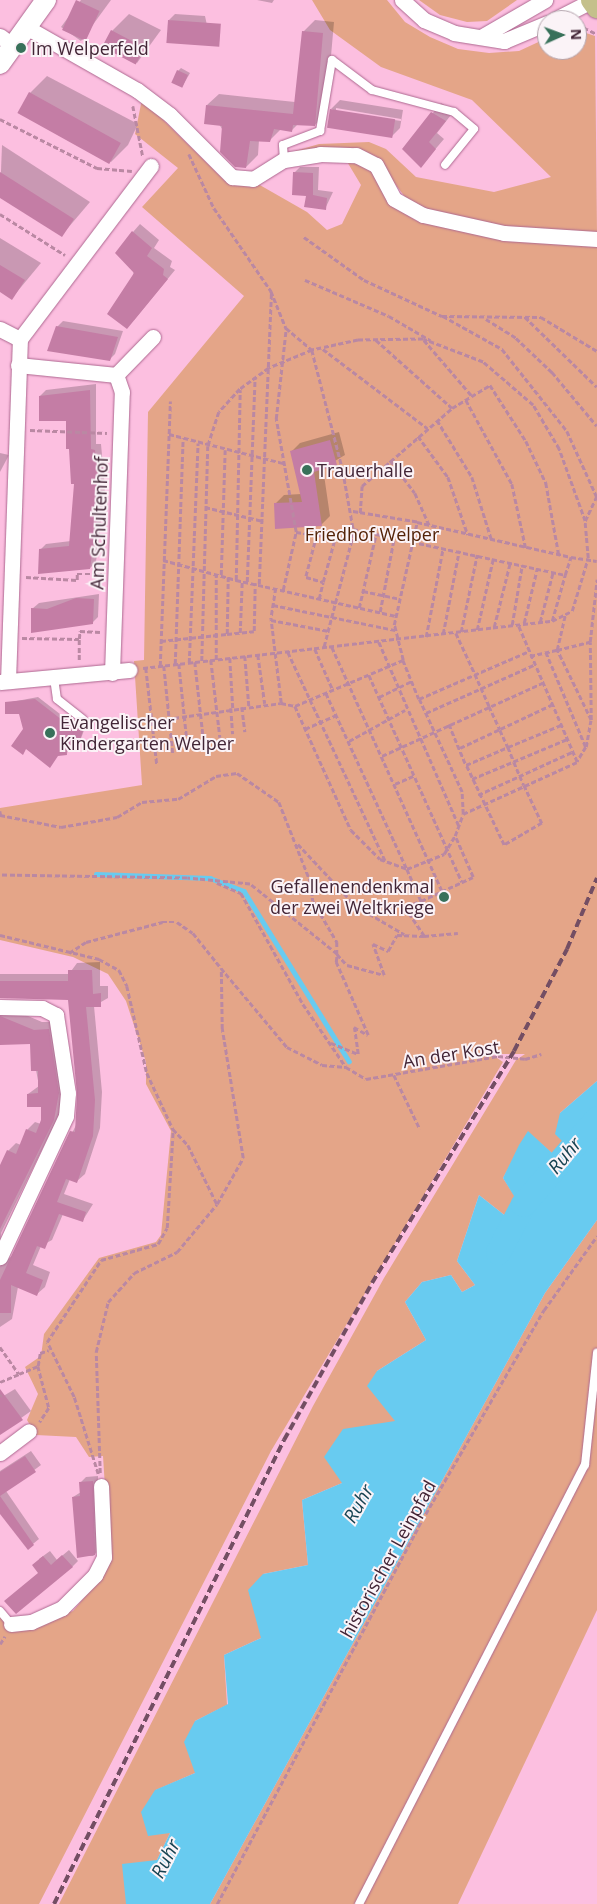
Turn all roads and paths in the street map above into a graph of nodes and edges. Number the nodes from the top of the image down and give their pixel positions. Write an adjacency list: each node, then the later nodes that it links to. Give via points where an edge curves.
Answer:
1 (46, 0): 7 (street)
2 (402, 0): 9 (street, via 424,20 454,33)
3 (545, 0): 5 (street)
4 (594, 2): 6 (street)
5 (529, 6): 9 (street)
6 (576, 10)
7 (26, 27): 10 (street); 12 (street)
8 (537, 27): 9 (street, via 504,41)
9 (481, 37)
10 (6, 41): 11 (street)
11 (0, 64)
12 (129, 86): 15 (street, via 170,115 232,177 253,179); 17 (path)
13 (0, 119): 17 (path, via 97,168)
14 (188, 150): 23 (path, via 214,208)
15 (284, 160): 16 (lane, via 283,145 320,131 332,60 372,90 454,112 474,129); 20 (street, via 320,154 356,155 376,165 394,198 423,215 496,232)
16 (445, 165)
17 (149, 169): 21 (street)
18 (0, 214): 21 (path)
19 (304, 237): 24 (path, via 364,280)
20 (597, 239)
21 (75, 261): 30 (street)
22 (305, 280): 33 (path, via 389,316)
23 (271, 291): 27 (path); 39 (path)
24 (442, 316): 26 (path); 66 (path, via 502,349 567,431)
25 (524, 317): 26 (path); 36 (path, via 541,317 562,326); 42 (path)
26 (485, 318): 49 (path, via 516,338 552,372)
27 (286, 328): 35 (path); 37 (path)
28 (0, 329): 30 (street)
29 (153, 337): 40 (street)
30 (20, 339): 38 (street)
31 (375, 339): 32 (path); 34 (path); 47 (path)
32 (423, 339): 33 (path); 44 (path)
33 (436, 343): 74 (path, via 483,362 533,405 559,449)
34 (322, 348): 35 (path); 50 (path)
35 (312, 350): 37 (path); 59 (path)
36 (597, 351)
37 (282, 362): 39 (path); 65 (path, via 276,419)
38 (18, 366): 40 (street); 51 (street)
39 (269, 368): 41 (path); 63 (path)
40 (116, 375): 52 (street, Am Schultenhof, via 122,392)
41 (255, 378): 43 (path); 62 (path)
42 (597, 387)
43 (240, 389): 57 (path, via 219,412); 61 (path)
44 (473, 396): 46 (path); 91 (path, via 490,384 526,441 546,483)
45 (170, 400): 53 (path)
46 (466, 400): 47 (path); 88 (path, via 512,484)
47 (452, 408): 48 (path)
48 (437, 420): 50 (path); 86 (path, via 472,477)
49 (597, 426)
50 (427, 428): 54 (path)
51 (17, 429): 52 (path); 108 (street)
52 (121, 434): 104 (street, Am Schultenhof)
53 (169, 434): 55 (path); 95 (path)
54 (418, 436): 64 (path); 81 (path, via 448,477)
55 (183, 438): 56 (path); 98 (path)
56 (198, 443): 57 (path); 100 (path)
57 (208, 446): 58 (path); 67 (path)
58 (225, 450): 61 (path); 68 (path)
59 (338, 451): 60 (path); 69 (path)
60 (334, 452)
61 (239, 453): 62 (path); 71 (path)
62 (253, 456): 63 (path); 72 (path)
63 (266, 460): 65 (path); 73 (path)
64 (390, 460): 70 (path, via 362,486); 76 (path, via 420,501)
65 (283, 463): 78 (path)
66 (597, 496): 74 (path)
67 (205, 507): 68 (path); 102 (path)
68 (223, 511): 71 (path); 106 (path)
69 (350, 511): 70 (path); 77 (path)
70 (360, 513): 75 (path)
71 (238, 515): 72 (path); 111 (path)
72 (249, 517): 73 (path); 113 (path)
73 (263, 521): 115 (path)
74 (585, 521): 93 (path)
75 (417, 522): 76 (path); 85 (path)
76 (430, 526): 81 (path)
77 (353, 529): 79 (path); 84 (path)
78 (296, 532): 80 (path); 117 (path)
79 (377, 534): 82 (path); 118 (path)
80 (318, 535): 83 (path); 114 (path, via 306,577)
81 (468, 535): 86 (path)
82 (395, 537): 85 (path); 119 (path)
83 (334, 538): 84 (path); 114 (path)
84 (353, 540): 122 (path)
85 (413, 541): 87 (path); 121 (path)
86 (492, 541): 88 (path)
87 (443, 548): 89 (path); 149 (path)
88 (526, 549): 91 (path)
89 (460, 552): 90 (path); 144 (path)
90 (477, 555): 94 (path); 140 (path)
91 (559, 555): 92 (path)
92 (570, 557): 93 (path); 107 (path)
93 (588, 558): 96 (path); 126 (path, via 572,611)
94 (493, 559): 97 (path); 137 (path)
95 (163, 560): 98 (path); 151 (path)
96 (597, 561)
97 (510, 563): 99 (path); 135 (path)
98 (177, 564): 100 (path); 152 (path)
99 (522, 565): 101 (path); 133 (path)
100 (192, 568): 102 (path); 147 (path)
101 (537, 569): 103 (path); 132 (path)
102 (202, 570): 105 (path); 148 (path)
103 (553, 572): 107 (path); 131 (path)
104 (116, 574): 108 (path, via 77,574 77,580); 139 (street, Am Schultenhof)
105 (216, 574): 106 (path); 145 (path)
106 (221, 575): 109 (path)
107 (565, 575): 130 (path)
108 (13, 577): 146 (street)
109 (228, 577): 111 (path); 143 (path)
110 (597, 579): 155 (path)
111 (236, 580): 112 (path)
112 (242, 581): 113 (path); 141 (path)
113 (247, 582): 115 (path)
114 (323, 582): 120 (path)
115 (257, 583): 116 (path); 141 (path, via 254,631)
116 (276, 588): 117 (path); 123 (path)
117 (283, 590): 120 (path)
118 (363, 591): 119 (path); 124 (path)
119 (383, 595): 121 (path); 125 (path)
120 (319, 599): 122 (path)
121 (400, 599): 127 (path)
122 (337, 604): 124 (path); 128 (path)
123 (273, 605): 128 (path); 129 (path)
124 (359, 608): 125 (path)
125 (380, 612): 127 (path)
126 (566, 614): 130 (path); 159 (path)
127 (396, 616): 136 (path)
128 (333, 618): 136 (path); 138 (path)
129 (271, 620): 138 (path); 163 (path)
130 (552, 621): 131 (path)
131 (540, 622): 132 (path)
132 (524, 624): 134 (path)
133 (512, 625): 134 (path); 135 (path)
134 (518, 625): 160 (path)
135 (494, 628): 137 (path)
136 (395, 630): 153 (path)
137 (477, 630): 140 (path)
138 (329, 631): 156 (path)
139 (114, 632): 150 (path, via 80,631); 181 (street, Am Schultenhof)
140 (461, 632): 142 (path)
141 (240, 633): 143 (path)
142 (456, 633): 144 (path); 182 (path)
143 (227, 634): 145 (path)
144 (443, 634): 149 (path)
145 (215, 635): 148 (path); 169 (path)
146 (10, 637): 150 (path); 187 (street)
147 (190, 637): 148 (path); 152 (path); 173 (path)
148 (202, 637): 171 (path)
149 (426, 637): 153 (path)
150 (80, 639): 183 (path)
151 (161, 640): 152 (path); 175 (path)
152 (176, 640): 174 (path)
153 (397, 640): 154 (path); 170 (path)
154 (379, 642): 157 (path); 178 (path)
155 (590, 642): 159 (path); 215 (path)
156 (324, 648): 157 (path); 158 (path)
157 (332, 648): 189 (path)
158 (315, 649): 161 (path); 192 (path)
159 (557, 650): 162 (path); 215 (path)
160 (528, 651): 166 (path); 182 (path)
161 (288, 652): 163 (path); 196 (path)
162 (546, 652): 166 (path); 232 (path)
163 (276, 653): 164 (path); 197 (path)
164 (258, 655): 165 (path); 198 (path)
165 (245, 656): 167 (path); 200 (path)
166 (530, 656): 177 (path)
167 (230, 658): 169 (path); 204 (path)
168 (211, 660): 169 (path); 171 (path); 205 (path)
169 (216, 660)
170 (403, 660): 178 (path); 186 (path)
171 (202, 661): 172 (path)
172 (195, 662): 173 (path); 207 (path)
173 (189, 663): 174 (path)
174 (177, 664): 176 (path); 210 (path)
175 (160, 666): 176 (path); 179 (path)
176 (164, 666): 211 (path)
177 (534, 666): 188 (path); 191 (path)
178 (387, 667): 184 (path); 190 (path)
179 (146, 668): 180 (path); 214 (path)
180 (129, 670): 181 (street)
181 (112, 673): 183 (street)
182 (475, 674): 191 (path); 195 (path)
183 (79, 675): 185 (street)
184 (369, 675): 189 (path); 194 (path)
185 (54, 678): 187 (street); 212 (lane, via 57,699)
186 (412, 681): 190 (path); 195 (path)
187 (4, 682)
188 (542, 683): 199 (path); 202 (path)
189 (348, 685): 192 (path); 220 (path)
190 (395, 689): 194 (path); 206 (path)
191 (482, 689): 202 (path); 208 (path)
192 (333, 690): 193 (path)
193 (326, 693): 196 (path); 209 (path)
194 (379, 697): 213 (path)
195 (419, 699): 208 (path)
196 (309, 700): 201 (path); 216 (path)
197 (281, 703): 198 (path); 201 (path)
198 (265, 704): 200 (path)
199 (552, 705): 218 (path); 221 (path)
200 (249, 706): 203 (path)
201 (295, 706): 219 (path)
202 (489, 706): 217 (path); 221 (path)
203 (242, 707): 204 (path); 223 (path)
204 (232, 708): 205 (path); 224 (path)
205 (216, 710): 207 (path); 225 (path)
206 (405, 710): 213 (path); 226 (path)
207 (200, 713): 210 (path); 229 (path)
208 (426, 713): 222 (path)
209 (336, 715): 216 (path); 228 (path)
210 (184, 716): 211 (path); 234 (path)
211 (168, 718): 214 (path); 236 (path)
212 (83, 719)
213 (389, 719): 220 (path); 230 (path)
214 (152, 720): 240 (path)
215 (591, 720): 232 (path)
216 (320, 722): 219 (path); 257 (path)
217 (449, 724): 222 (path); 233 (path)
218 (560, 725): 227 (path); 231 (path)
219 (305, 729): 257 (path, via 351,830 362,846)
220 (369, 729): 228 (path); 237 (path)
221 (500, 730): 231 (path); 233 (path)
222 (434, 731): 226 (path); 250 (path, via 462,792)
223 (245, 732)
224 (233, 734)
225 (220, 737)
226 (418, 738): 230 (path); 252 (path)
227 (567, 739): 235 (path); 238 (path)
228 (349, 741): 258 (path)
229 (204, 744)
230 (402, 746): 237 (path); 242 (path)
231 (508, 747): 238 (path); 241 (path)
232 (586, 747): 239 (path)
233 (460, 748): 241 (path)
234 (188, 749)
235 (572, 752): 239 (path); 243 (path)
236 (173, 755)
237 (381, 756): 245 (path)
238 (514, 762): 243 (path); 244 (path)
239 (577, 762): 246 (path)
240 (157, 765)
241 (466, 765): 244 (path)
242 (415, 775): 245 (path); 255 (path)
243 (520, 776): 246 (path); 247 (path)
244 (472, 780): 247 (path)
245 (395, 784): 256 (path)
246 (524, 785): 248 (path); 248 (path, via 542,823 504,845)
247 (478, 795): 248 (path)
248 (483, 805): 250 (path)
249 (0, 810): 251 (path)
250 (463, 814): 252 (path)
251 (0, 816): 254 (path, via 61,827 117,817 142,802 178,799 216,776 237,773 279,802)
252 (460, 828): 253 (path)
253 (455, 836): 255 (path); 261 (path, via 473,877)
254 (297, 843): 267 (path, via 356,906); 271 (path, via 312,883 312,901 337,942)
255 (448, 850): 256 (path); 261 (path)
256 (429, 861): 258 (path); 262 (path)
257 (385, 862): 258 (path)
258 (407, 869): 263 (path)
259 (0, 875): 260 (path)
260 (213, 881): 271 (path, via 250,884); 274 (path, via 241,893 303,1004)
261 (462, 882): 262 (path)
262 (442, 891): 263 (path)
263 (421, 901): 264 (path)
264 (413, 904)
265 (406, 909): 269 (path)
266 (458, 932): 269 (path)
267 (405, 934): 269 (path); 271 (path, via 397,935 388,951 373,944 384,976 347,965)
268 (0, 935): 270 (path)
269 (424, 936)
270 (69, 953): 272 (path, via 86,942 145,925 177,922 193,933); 278 (path, via 99,959 119,970 127,986 147,1073)
271 (337, 954): 274 (path, via 336,962 368,1035 354,1027 358,1054)
272 (222, 968): 276 (path, via 287,1047 322,1065); 280 (path, via 222,1029 243,1158)
273 (0, 1007): 282 (street, via 42,1008 56,1015 68,1092 66,1116)
274 (330, 1042): 276 (path)
275 (541, 1054): 277 (path, An der Kost, via 525,1059 498,1056)
276 (346, 1067): 277 (path, An der Kost, via 366,1079)
277 (394, 1075): 279 (path)
278 (173, 1128): 280 (path, via 188,1146); 284 (path, via 167,1228 158,1244 101,1260 59,1318 47,1342)
279 (420, 1129)
280 (217, 1204): 291 (path, via 177,1252 134,1274 108,1302 96,1352)
281 (597, 1236): 294 (path, historischer Leinpfad, via 544,1310 418,1527)
282 (0, 1257)
283 (0, 1347): 287 (path)
284 (49, 1350): 286 (path, via 40,1353); 291 (path, via 74,1397)
285 (597, 1354): 295 (lane, via 585,1464)
286 (38, 1366): 287 (path); 289 (path, via 49,1408)
287 (19, 1374): 288 (path)
288 (0, 1382)
289 (35, 1426): 290 (street)
290 (0, 1453)
291 (101, 1486): 293 (street, via 104,1557 95,1575 62,1608 31,1622)
292 (0, 1611): 293 (lane)
293 (11, 1624)
294 (217, 1904)
295 (358, 1904)

